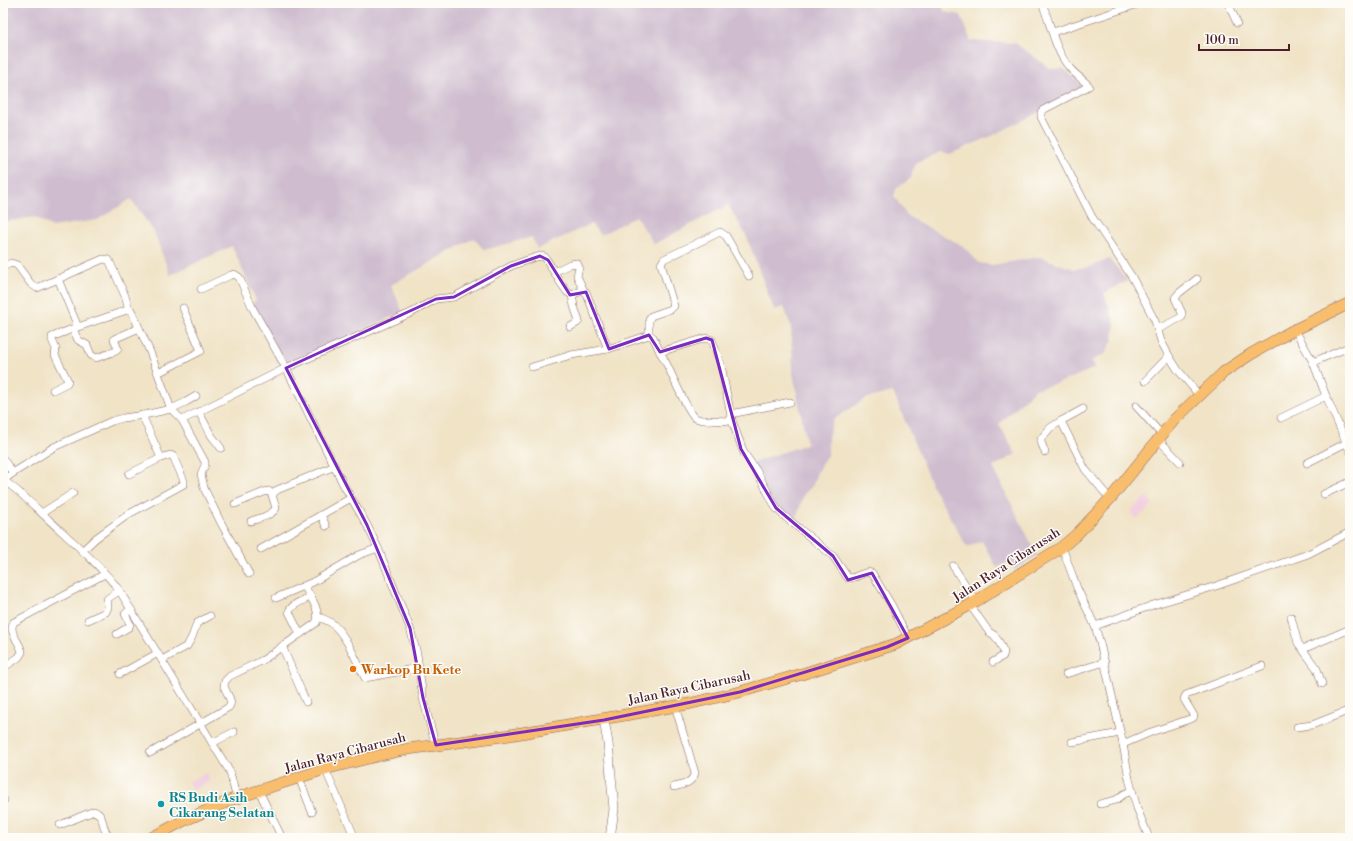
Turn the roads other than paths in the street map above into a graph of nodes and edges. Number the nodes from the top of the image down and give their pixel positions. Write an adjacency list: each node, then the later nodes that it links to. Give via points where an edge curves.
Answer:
1 (1042, 3): 5 (street)
2 (1142, 3): 5 (street)
3 (1228, 3): 4 (street)
4 (1237, 23)
5 (1053, 32): 20 (street, via 1068,67 1089,86 1043,110 1041,117 1092,217 1132,277)
6 (3, 266): 9 (street, via 11,263 17,265 37,288)
7 (554, 272): 12 (street, via 577,263 577,276); 13 (street, via 565,290); 29 (street, via 545,257 530,259 511,266 454,297 436,299 413,312)
8 (749, 276): 22 (street, via 726,236 720,232 664,259 661,264 674,306 651,316)
9 (58, 279): 16 (street, via 102,259 109,260); 18 (street)
10 (1197, 279): 20 (street, via 1175,298 1182,316)
11 (201, 289): 29 (street, via 233,274 238,276)
12 (584, 291): 13 (street); 24 (street)
13 (572, 294): 17 (street, via 579,321)
14 (1350, 303): 21 (main road, Jalan Raya Cibarusah)
15 (183, 308): 30 (street, via 201,350)
16 (129, 310): 18 (street); 19 (street, via 133,312)
17 (570, 327)
18 (76, 328): 19 (street, via 78,340 87,345 91,355 96,358 116,351 118,349 114,339); 32 (street, via 52,338 56,349 55,355 68,381)
19 (139, 328): 30 (street)
20 (1158, 329): 26 (street)
21 (1295, 330): 27 (street); 33 (main road, Jalan Raya Cibarusah, via 1232,365)
22 (650, 335): 24 (street); 25 (street)
23 (1349, 347): 27 (street)
24 (608, 349): 28 (street)
25 (660, 352): 42 (street, via 694,418); 42 (street, via 706,338 712,340 721,364)
26 (1169, 356): 31 (street); 33 (street)
27 (1313, 362): 35 (street)
28 (532, 367)
29 (286, 368): 40 (street); 55 (street)
30 (158, 373): 38 (street)
31 (1145, 381)
32 (53, 390)
33 (1199, 395): 46 (main road, Jalan Raya Cibarusah)
34 (196, 396): 38 (street)
35 (1326, 396): 43 (street); 47 (street)
36 (790, 402): 42 (street)
37 (1136, 406): 46 (street)
38 (171, 409): 41 (street); 44 (street)
39 (1083, 409): 45 (street)
40 (199, 412): 44 (street); 48 (street)
41 (142, 415): 51 (street); 56 (street, via 112,421 54,447)
42 (732, 418): 92 (street, via 741,449 756,470 776,508 833,556 848,578 872,573)
43 (1281, 418)
44 (182, 420): 77 (street, via 205,462 202,477 207,495)
45 (1061, 421): 50 (street, via 1050,428 1041,439); 64 (street, via 1085,469)
46 (1161, 437): 53 (street); 64 (main road, Jalan Raya Cibarusah)
47 (1346, 443): 49 (street); 54 (street)
48 (221, 448)
49 (1350, 451)
50 (1045, 452)
51 (161, 458): 57 (street); 74 (street, via 173,456 184,484 129,514)
52 (3, 459): 56 (street)
53 (1180, 462)
54 (1307, 463)
55 (335, 466): 62 (street, via 277,490); 63 (street)
56 (13, 473): 58 (street)
57 (130, 474)
58 (4, 480): 66 (street)
59 (1350, 482): 61 (street)
60 (73, 493): 66 (street)
61 (1324, 494)
62 (272, 495): 65 (street, via 269,491 264,492); 68 (street, via 275,510)
63 (351, 498): 67 (street); 72 (street)
64 (1110, 499): 71 (main road, Jalan Raya Cibarusah)
65 (235, 504)
66 (42, 513): 74 (street)
67 (321, 515): 69 (street); 73 (street)
68 (251, 521)
69 (326, 526)
70 (1350, 532): 88 (street, via 1308,554 1216,586 1153,604)
71 (1062, 547): 82 (main road, Jalan Raya Cibarusah); 88 (street)
72 (378, 548): 78 (street, via 359,555); 101 (street, via 410,628)
73 (261, 549)
74 (82, 551): 76 (street)
75 (953, 566): 82 (street)
76 (105, 574): 79 (street); 100 (street, via 14,622 11,627 22,652 18,658)
77 (249, 574)
78 (304, 586): 80 (street); 81 (street)
79 (119, 591): 83 (street); 87 (street, via 107,600 106,612)
80 (310, 597): 85 (street); 91 (street, via 292,606 289,612)
81 (276, 598)
82 (973, 603): 92 (main road, Jalan Raya Cibarusah); 97 (street, via 1004,652 1003,656)
83 (131, 609): 90 (street, via 125,614 129,627); 95 (street)
84 (210, 616): 96 (street, via 197,623 187,646)
85 (318, 617): 91 (street, via 313,626); 101 (street, via 331,623 341,635 353,652 365,678)
86 (1291, 617): 94 (street, via 1298,643)
87 (88, 620)
88 (1095, 626): 98 (street)
89 (1350, 629): 94 (street)
90 (117, 634)
91 (300, 634): 93 (street)
92 (908, 638): 106 (main road, Jalan Raya Cibarusah, via 887,647 740,692)
93 (282, 646): 105 (street); 109 (street, via 263,660 228,677 224,686 231,705)
94 (1303, 648): 104 (street, via 1318,669)
95 (158, 653): 96 (street); 102 (street)
96 (162, 660): 109 (street)
97 (993, 662)
98 (1104, 662): 103 (street); 112 (street)
99 (1262, 666): 115 (street, via 1186,695 1184,699 1193,718)
100 (3, 668)
101 (418, 668): 116 (street)
102 (120, 674)
103 (1066, 674)
104 (1322, 684)
105 (306, 702)
106 (675, 706): 108 (main road, Jalan Raya Cibarusah); 120 (street, via 695,773 689,782)
107 (1350, 710): 110 (street, via 1312,725)
108 (604, 720): 116 (main road, Jalan Raya Cibarusah); 132 (street, via 614,809)
109 (201, 723): 114 (street); 117 (street)
110 (1297, 727)
111 (234, 732): 114 (street)
112 (1120, 733): 113 (street); 115 (street)
113 (1072, 742)
114 (212, 743): 123 (street, via 232,775)
115 (1123, 744): 121 (street)
116 (436, 746): 118 (main road, Jalan Raya Cibarusah, via 382,756); 123 (main road, Jalan Raya Cibarusah, via 381,755)
117 (150, 753)
118 (326, 771): 119 (main road, Jalan Raya Cibarusah); 131 (street)
119 (300, 780): 122 (main road, Jalan Raya Cibarusah); 125 (street)
120 (674, 787)
121 (1132, 791): 124 (street, via 1116,800); 133 (street)
122 (260, 793): 123 (main road, Jalan Raya Cibarusah); 130 (street)
123 (236, 799): 128 (main road, Jalan Raya Cibarusah, via 183,821); 129 (main road, Jalan Raya Cibarusah)
124 (1100, 804)
125 (312, 812)
126 (60, 825): 127 (street, via 94,811 98,812)
127 (110, 838)
128 (151, 838)
129 (156, 838)
130 (282, 838)
131 (355, 838)
132 (610, 838)
133 (1149, 838)

